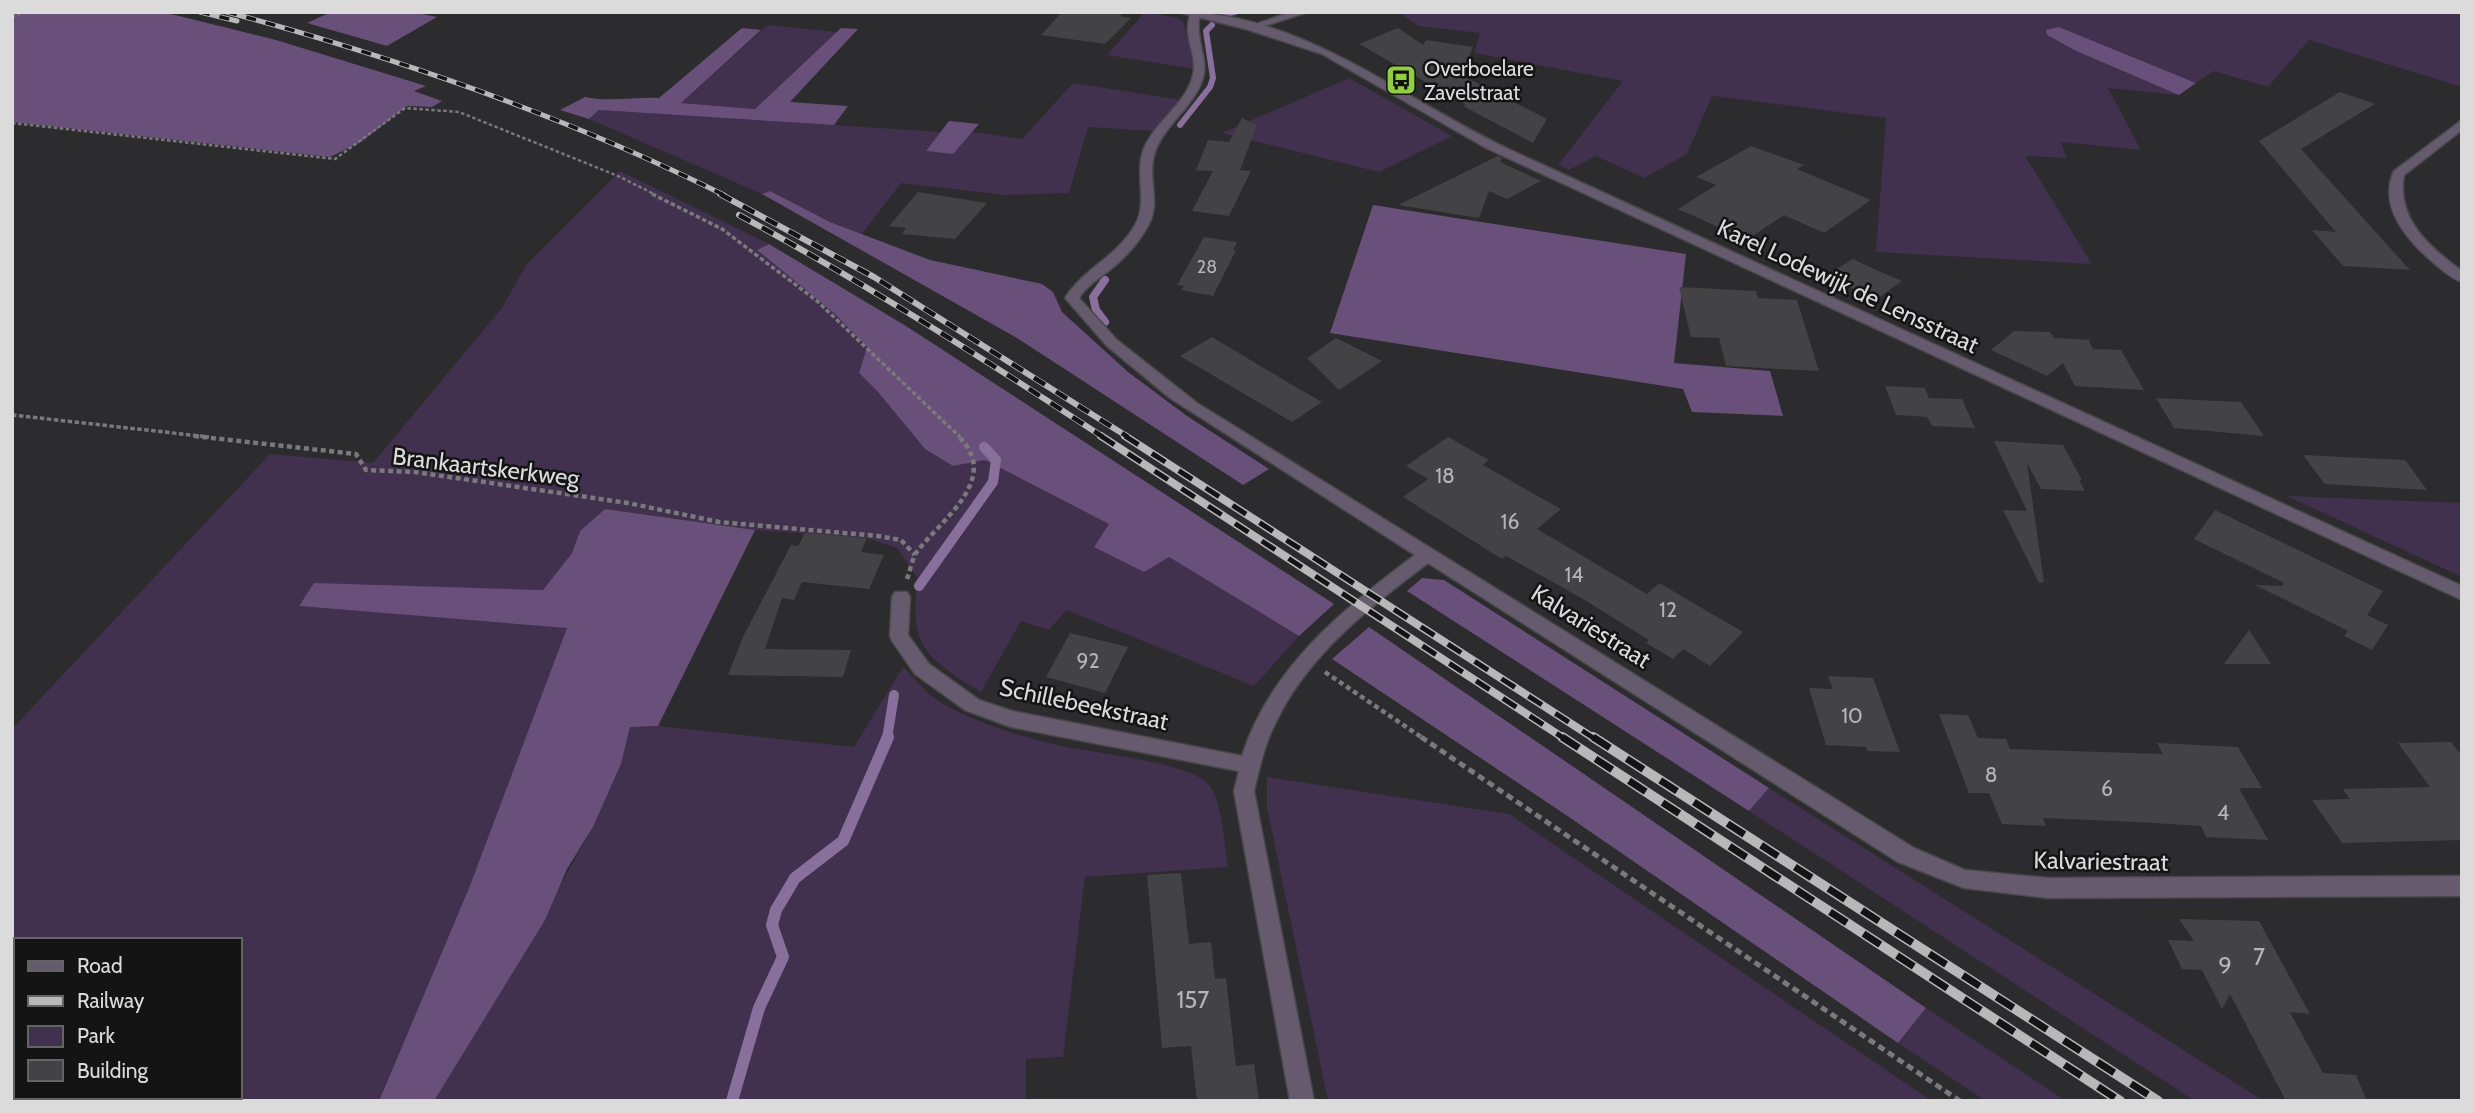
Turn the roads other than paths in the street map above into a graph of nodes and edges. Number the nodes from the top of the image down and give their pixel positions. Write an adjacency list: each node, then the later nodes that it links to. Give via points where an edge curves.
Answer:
1 (1303, 12): 3 (street)
2 (1189, 13): 3 (street, Karel Lodewijk de Lensstraat); 6 (street, Kalvariestraat, via 1199,76 1150,147 1145,176 1147,215 1128,244 1072,298 1087,319 1141,369 1192,406)
3 (1252, 26): 7 (street, Karel Lodewijk de Lensstraat, via 1326,52 1490,145)
4 (2462, 124): 5 (street, via 2398,174 2394,195 2414,236)
5 (2462, 278)
6 (1427, 554): 9 (street, via 1340,625 1307,660 1276,699); 10 (street, Kalvariestraat, via 1906,855 1964,879 2048,888)
7 (2462, 594)
8 (901, 597): 9 (street, Schillebeekstraat, via 899,636 922,670 972,705 1011,719)
9 (1248, 765): 11 (street, via 1244,791)
10 (2462, 886)
11 (1302, 1101)

